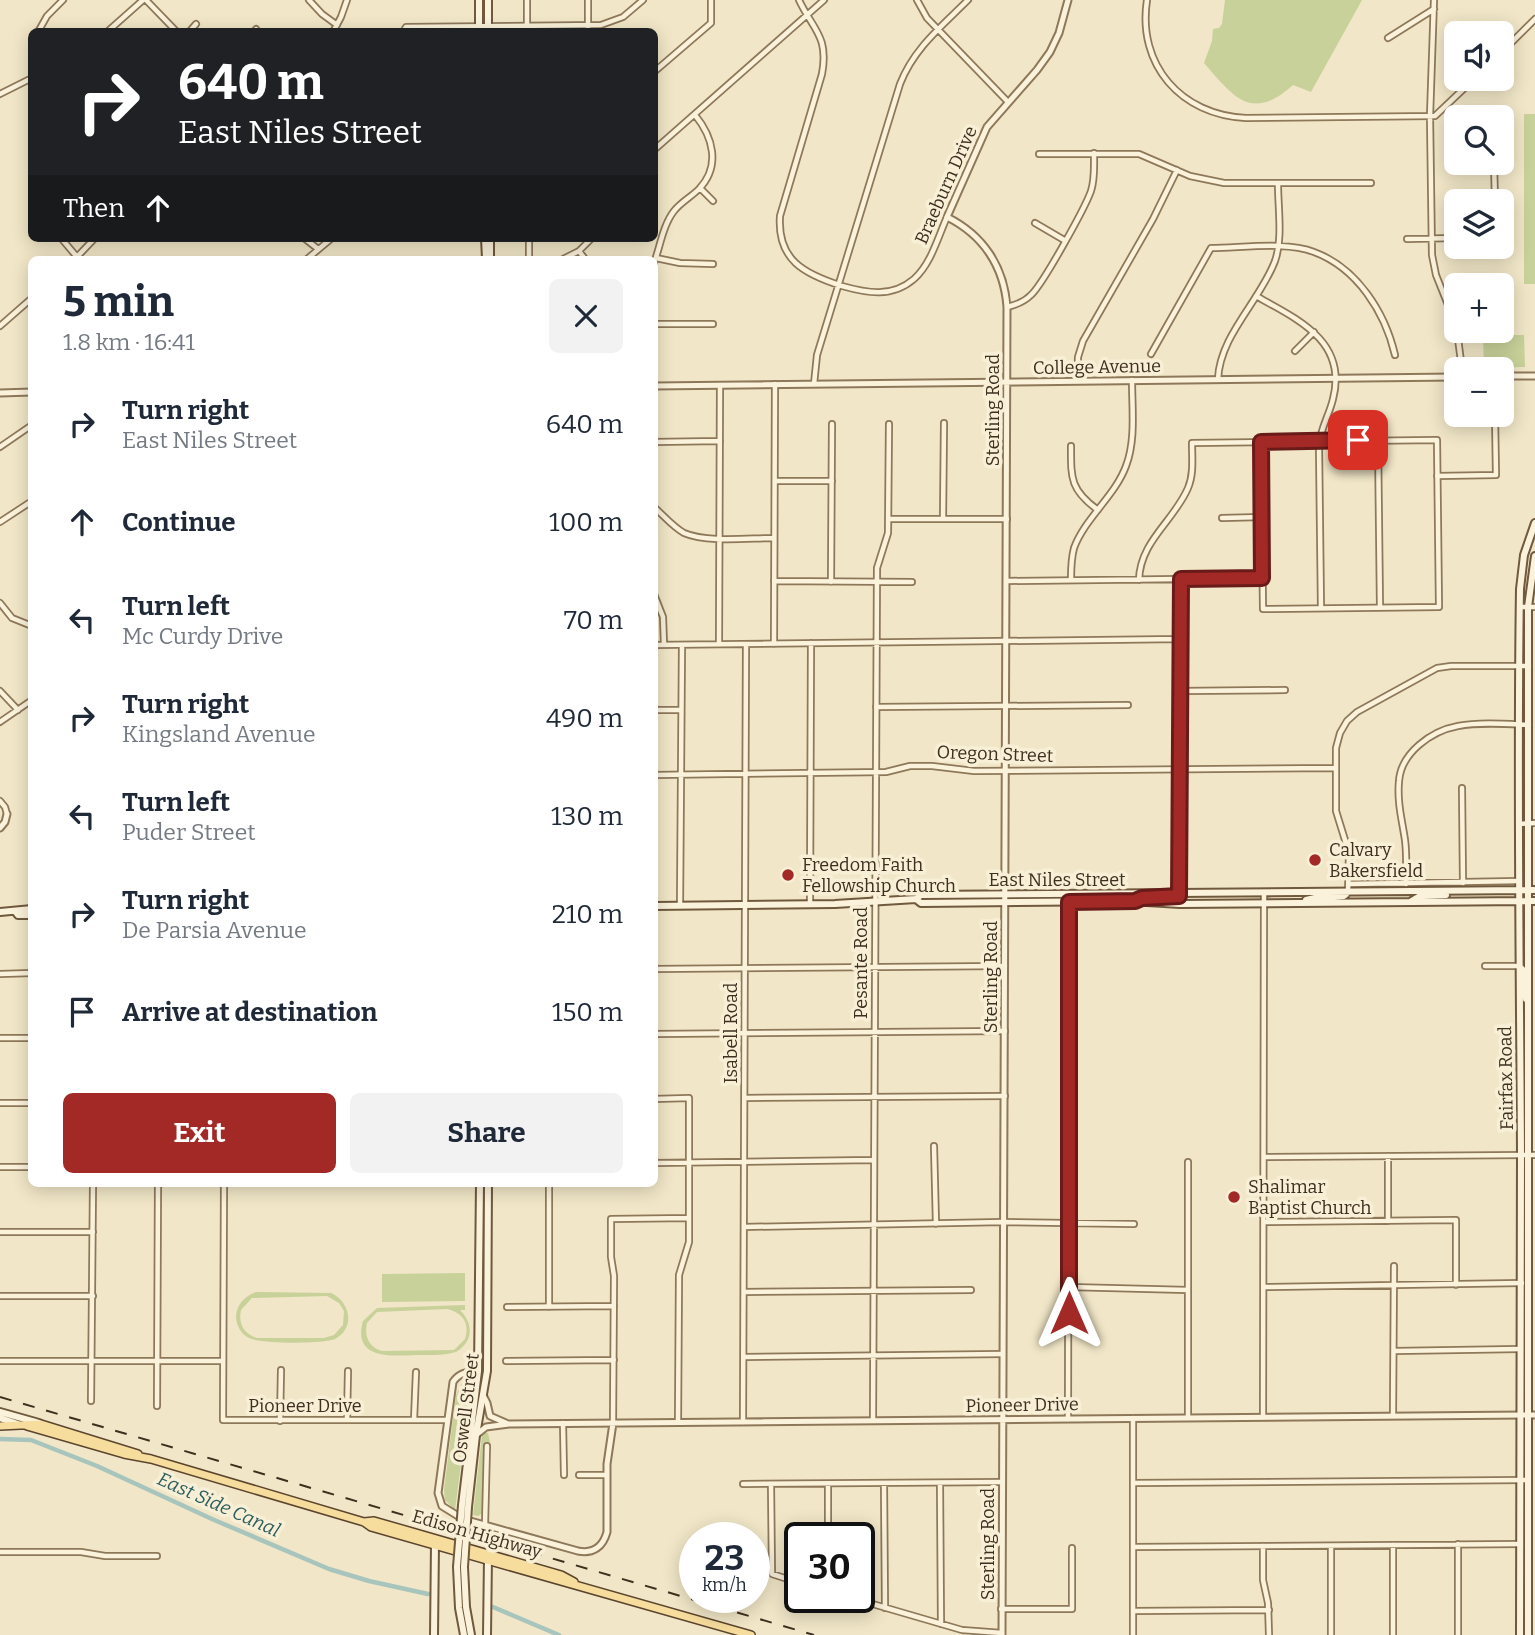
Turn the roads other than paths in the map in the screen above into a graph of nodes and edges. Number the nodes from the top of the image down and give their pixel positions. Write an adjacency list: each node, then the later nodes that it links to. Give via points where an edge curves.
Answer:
1 (63, 0): 23 (street)
2 (145, 0): 24 (street); 25 (street)
3 (309, 0): 22 (street)
4 (347, 0): 22 (street)
5 (479, 0): 30 (main road)
6 (488, 0): 31 (main road)
7 (527, 0): 32 (street)
8 (588, 0): 33 (street)
9 (643, 0): 33 (street, via 617,20)
10 (711, 0): 37 (street, via 711,23)
11 (799, 0): 19 (street, Braeburn Drive)
12 (824, 0): 19 (street)
13 (916, 0): 34 (street)
14 (968, 0): 34 (street)
15 (1068, 0): 41 (street, Braeburn Drive, via 1051,52)
16 (1147, 0): 43 (street, via 1146,33 1156,64 1175,89 1205,110 1246,118)
17 (1434, 0): 18 (street)
18 (1434, 9): 35 (street); 43 (street)
19 (808, 15): 42 (street); 72 (street, Braeburn Drive, via 822,40 824,66 781,208 780,231 798,266)
20 (1535, 19): 36 (street)
21 (195, 23): 26 (street)
22 (337, 25): 27 (street)
23 (40, 28)
24 (112, 28)
25 (173, 28)
26 (192, 28)
27 (335, 28)
28 (405, 28): 29 (street)
29 (442, 28)
30 (479, 28)
31 (488, 28)
32 (527, 28)
33 (588, 28)
34 (938, 29): 41 (street); 72 (street, via 915,54 900,83)
35 (1388, 38)
36 (1514, 40)
37 (658, 69)
38 (28, 80): 40 (street)
39 (1462, 91): 43 (street, via 1436,116)
40 (0, 94)
41 (1008, 102): 52 (street, Braeburn Drive, via 982,135)
42 (695, 115): 44 (street); 50 (street, via 712,148 711,170)
43 (1430, 116): 56 (street)
44 (658, 147)
45 (1094, 153): 46 (street); 47 (street, via 1139,154); 57 (street, via 1091,192)
46 (1039, 154)
47 (1177, 170): 49 (street, via 1224,183); 90 (street, via 1083,341)
48 (1371, 183): 49 (street)
49 (1278, 184): 62 (street)
50 (700, 188): 51 (street); 69 (street, via 672,214)
51 (713, 201)
52 (947, 217): 72 (street, Braeburn Drive, via 924,267 906,284 876,293); 76 (street, Sterling Road, via 972,233 992,256 1004,284)
53 (1035, 223): 57 (street)
54 (1444, 238): 56 (street)
55 (1407, 239): 56 (street)
56 (1432, 239): 73 (street, via 1436,275)
57 (1065, 240): 76 (street, via 1035,291)
58 (92, 242): 65 (street)
59 (309, 242): 63 (street)
60 (327, 242): 63 (street)
61 (588, 242): 64 (street)
62 (1278, 247): 74 (street); 82 (street, via 1211,248); 83 (street, via 1314,251 1359,284 1377,306)
63 (318, 249): 66 (street)
64 (579, 251): 67 (street); 68 (street)
65 (78, 256)
66 (310, 256)
67 (569, 256)
68 (583, 256)
69 (656, 256)
70 (658, 260): 71 (street)
71 (713, 264)
72 (838, 285): 93 (street, via 815,361)
73 (1444, 290)
74 (1256, 296): 80 (street); 88 (street, via 1223,355)
75 (28, 303): 79 (street)
76 (1007, 307): 91 (street, Sterling Road)
77 (658, 324): 78 (street)
78 (713, 324)
79 (0, 326)
80 (1315, 331): 81 (street); 87 (street, via 1329,352)
81 (1295, 351)
82 (1151, 354)
83 (1395, 355)
84 (1514, 376): 85 (street)
85 (1535, 376)
86 (1444, 377): 87 (street, College Avenue)
87 (1335, 378): 88 (street, College Avenue); 105 (street)
88 (1218, 379): 89 (street, College Avenue)
89 (1132, 380): 90 (street, College Avenue); 114 (street, via 1129,456 1119,481)
90 (1077, 381): 91 (street, College Avenue)
91 (1007, 382): 93 (street, College Avenue); 120 (street, Sterling Road)
92 (775, 384): 93 (street, College Avenue); 94 (street, College Avenue); 111 (street)
93 (814, 384)
94 (720, 385): 95 (street, College Avenue); 104 (street)
95 (658, 386)
96 (28, 392): 97 (street)
97 (0, 393)
98 (944, 423): 119 (street)
99 (832, 424): 112 (street)
100 (889, 424): 118 (street, Pesante Road)
101 (1495, 427): 110 (street, via 1496,475)
102 (28, 428): 109 (street)
103 (1378, 440): 105 (street); 110 (street, via 1437,440); 140 (street)
104 (720, 441): 106 (street); 123 (street)
105 (1319, 441): 107 (street); 139 (street)
106 (658, 442)
107 (1261, 442): 116 (street); 129 (street, via 1192,443 1188,488 1145,549)
108 (1071, 446): 114 (street, via 1074,484)
109 (0, 447)
110 (1437, 476): 140 (street, via 1439,607)
111 (775, 481): 112 (street); 124 (street)
112 (832, 481): 132 (street)
113 (28, 504): 121 (street)
114 (1098, 510): 128 (street, via 1074,548)
115 (658, 511): 123 (street, via 684,532)
116 (1262, 517): 117 (street); 126 (street)
117 (1222, 518)
118 (888, 519): 119 (street); 133 (street, Pesante Road)
119 (943, 519): 120 (street)
120 (1007, 519): 131 (street, Sterling Road)
121 (0, 522)
122 (1535, 523): 137 (main road, Fairfax Road, via 1521,570)
123 (719, 538): 124 (street); 151 (street)
124 (774, 538): 130 (street)
125 (1535, 556): 138 (main road, Fairfax Road)
126 (1262, 578): 127 (street); 139 (street, via 1263,609)
127 (1181, 579): 129 (street); 142 (street)
128 (1071, 580): 129 (street); 131 (street)
129 (1139, 580)
130 (774, 581): 132 (street); 147 (street)
131 (1007, 581): 143 (street, Sterling Road)
132 (831, 582): 133 (street)
133 (877, 582): 134 (street); 145 (street, Pesante Road)
134 (912, 582)
135 (0, 603): 141 (street, via 12,618)
136 (658, 604): 149 (street)
137 (1520, 607): 138 (street); 152 (main road, Fairfax Road)
138 (1532, 607): 153 (main road, Fairfax Road)
139 (1321, 608): 140 (street)
140 (1380, 608)
141 (28, 624)
142 (1181, 639): 143 (street); 156 (street)
143 (1006, 641): 145 (street); 159 (street, Sterling Road)
144 (811, 643): 145 (street); 147 (street); 171 (street)
145 (876, 643): 160 (street, Pesante Road)
146 (747, 644): 147 (street); 151 (street); 173 (street, Isabell Road)
147 (774, 644)
148 (658, 645): 149 (street)
149 (664, 645): 150 (street)
150 (682, 645): 151 (street); 163 (street)
151 (719, 645)
152 (1519, 666): 153 (street); 165 (main road, Fairfax Road); 167 (street, via 1437,668 1362,709 1340,733)
153 (1529, 666): 166 (main road, Fairfax Road)
154 (1285, 690): 156 (street)
155 (0, 691): 161 (street)
156 (1181, 691): 168 (street)
157 (28, 703): 161 (street)
158 (1128, 705): 159 (street)
159 (1006, 706): 160 (street); 169 (street, Sterling Road)
160 (876, 707): 170 (street, Pesante Road)
161 (18, 710): 164 (street)
162 (658, 710): 163 (street)
163 (681, 710): 172 (street)
164 (0, 722)
165 (1519, 725): 166 (street); 179 (main road, Fairfax Road); 182 (street, via 1454,726 1409,754 1399,780)
166 (1528, 725): 178 (main road, Fairfax Road)
167 (1336, 768): 168 (street, Oregon Street); 184 (street, via 1336,811 1348,845)
168 (1181, 769): 169 (street, Oregon Street); 189 (street)
169 (1006, 771): 170 (street, Oregon Street, via 910,766); 190 (street, Sterling Road)
170 (876, 772): 171 (street, Oregon Street); 191 (street, Pesante Road)
171 (811, 773): 173 (street, Oregon Street); 199 (street)
172 (681, 774): 173 (street, Oregon Street); 174 (street, Oregon Street); 202 (street)
173 (746, 774): 200 (street, Isabell Road)
174 (658, 775)
175 (1462, 788): 183 (street)
176 (0, 801): 177 (street)
177 (7, 814): 180 (street)
178 (1532, 823): 179 (street); 185 (main road, Fairfax Road)
179 (1519, 824): 181 (main road, Fairfax Road)
180 (0, 828)
181 (1519, 881): 183 (street); 186 (main road, Fairfax Road)
182 (1406, 884): 183 (street); 184 (street)
183 (1462, 887): 184 (main road, East Niles Street); 186 (main road, East Niles Street); 196 (main road)
184 (1348, 888): 187 (main road, East Niles Street); 198 (main road, via 1343,896)
185 (1532, 890): 186 (main road, East Niles Street); 194 (main road, Fairfax Road)
186 (1518, 891): 193 (main road, Fairfax Road)
187 (1264, 893): 189 (main road, East Niles Street); 197 (street)
188 (1109, 894): 189 (main road, East Niles Street); 190 (main road, East Niles Street); 195 (main road, via 1071,898)
189 (1180, 894): 192 (main road)
190 (1005, 898): 191 (main road, East Niles Street, via 921,903 916,899); 195 (main road, East Niles Street); 207 (street, Sterling Road)
191 (875, 900): 199 (main road, East Niles Street); 211 (street, Pesante Road)
192 (1135, 901): 195 (main road, East Niles Street); 197 (main road, East Niles Street)
193 (1518, 901): 194 (main road, East Niles Street); 196 (main road, East Niles Street); 210 (main road, Fairfax Road)
194 (1532, 901): 208 (main road, Fairfax Road)
195 (1069, 902): 251 (street)
196 (1410, 902): 198 (main road, East Niles Street)
197 (1264, 903): 198 (main road, East Niles Street); 232 (street)
198 (1298, 903)
199 (810, 904): 200 (main road, East Niles Street)
200 (745, 905): 202 (main road, East Niles Street); 212 (street, Isabell Road)
201 (658, 906): 202 (main road, East Niles Street)
202 (680, 906)
203 (28, 909): 204 (main road)
204 (15, 911): 205 (main road); 206 (main road)
205 (0, 912)
206 (28, 915)
207 (1005, 966): 211 (street); 218 (street, Sterling Road)
208 (1532, 966): 216 (main road, Fairfax Road)
209 (1485, 967): 210 (street)
210 (1519, 967): 216 (main road); 230 (main road, Fairfax Road)
211 (875, 968): 212 (street); 217 (street, Pesante Road)
212 (745, 969): 213 (street); 219 (street, Isabell Road)
213 (658, 970)
214 (28, 973): 215 (street)
215 (0, 974)
216 (1529, 1011): 230 (main road, Fairfax Road)
217 (875, 1031): 218 (street); 219 (street); 223 (street, Pesante Road)
218 (1005, 1031): 224 (street, Sterling Road)
219 (745, 1033): 220 (street); 226 (street, Isabell Road)
220 (658, 1034)
221 (0, 1038): 222 (street)
222 (28, 1038)
223 (873, 1096): 224 (street); 226 (street); 233 (street, Pesante Road)
224 (1004, 1096): 248 (street, Sterling Road)
225 (658, 1098): 237 (street, via 689,1098)
226 (745, 1098): 235 (street, Isabell Road)
227 (0, 1103): 228 (street)
228 (28, 1103)
229 (934, 1146): 250 (street)
230 (1528, 1155): 231 (street); 258 (main road, Fairfax Road); 259 (main road, Fairfax Road)
231 (1388, 1156): 232 (street); 247 (street)
232 (1264, 1157): 249 (street)
233 (873, 1160): 235 (street); 253 (street, Pesante Road)
234 (1188, 1161): 265 (street)
235 (744, 1162): 237 (street); 254 (street, Isabell Road)
236 (658, 1163): 237 (street)
237 (689, 1163): 246 (street)
238 (0, 1167): 239 (street)
239 (28, 1167)
240 (93, 1187): 255 (street)
241 (158, 1187): 281 (street)
242 (224, 1187): 282 (street)
243 (480, 1187): 286 (main road, Oswell Street)
244 (488, 1187): 288 (main road, Oswell Street)
245 (549, 1187): 272 (street)
246 (689, 1218): 270 (street, via 611,1219); 306 (street, via 688,1248 679,1275)
247 (1388, 1221): 249 (street); 260 (street, via 1456,1220)
248 (1003, 1222): 250 (street); 251 (street); 275 (street, Sterling Road)
249 (1264, 1222): 263 (street)
250 (936, 1223): 253 (street)
251 (1069, 1224): 252 (street); 262 (street)
252 (1134, 1224)
253 (873, 1226): 254 (street); 266 (street, Pesante Road)
254 (744, 1227): 267 (street, Isabell Road)
255 (93, 1231): 256 (street); 268 (street)
256 (0, 1232)
257 (1394, 1266): 261 (street)
258 (1520, 1283): 259 (street); 260 (street); 273 (main road, Fairfax Road)
259 (1529, 1283): 293 (main road, Fairfax Road)
260 (1456, 1285): 261 (street)
261 (1394, 1286): 263 (street); 274 (street)
262 (1069, 1287): 265 (street); 300 (street)
263 (1264, 1287): 295 (street)
264 (971, 1290): 266 (street)
265 (1188, 1290): 298 (street)
266 (874, 1291): 267 (street); 276 (street, Pesante Road)
267 (744, 1292): 277 (street, Isabell Road)
268 (93, 1296): 269 (street); 280 (street)
269 (0, 1297)
270 (614, 1306): 272 (street); 278 (street)
271 (507, 1307): 272 (street)
272 (549, 1307)
273 (1520, 1349): 274 (street); 292 (main road, Fairfax Road)
274 (1394, 1351): 294 (street)
275 (1003, 1354): 276 (street); 299 (street, Sterling Road)
276 (874, 1356): 277 (street); 304 (street, Pesante Road)
277 (744, 1357): 307 (street, Isabell Road)
278 (614, 1360): 283 (street); 309 (street)
279 (0, 1361): 280 (street)
280 (92, 1361): 281 (street); 289 (street)
281 (158, 1361): 282 (street); 290 (street)
282 (222, 1361): 305 (street, Pioneer Drive, via 223,1420)
283 (506, 1361)
284 (281, 1370): 305 (street)
285 (348, 1371): 301 (street)
286 (478, 1371): 303 (street, via 457,1376 453,1382); 330 (main road, Oswell Street)
287 (415, 1372): 302 (street)
288 (483, 1395): 311 (street, via 493,1419); 314 (main road, Oswell Street)
289 (91, 1401)
290 (158, 1406)
291 (0, 1412): 310 (main road, Edison Highway)
292 (1520, 1415): 293 (street, Pioneer Drive); 294 (street, Pioneer Drive); 320 (main road, Fairfax Road)
293 (1532, 1415): 321 (main road, Fairfax Road)
294 (1393, 1416): 295 (street, Pioneer Drive)
295 (1263, 1417): 298 (street, Pioneer Drive)
296 (0, 1418): 313 (main road, Edison Highway)
297 (1133, 1418): 298 (street, Pioneer Drive); 300 (street, Pioneer Drive); 325 (street)
298 (1188, 1418)
299 (1003, 1419): 300 (street, Pioneer Drive); 304 (street, Pioneer Drive); 322 (street, Sterling Road)
300 (1068, 1419)
301 (347, 1420): 302 (street, Pioneer Drive); 305 (street, Pioneer Drive)
302 (414, 1420): 303 (street, Pioneer Drive)
303 (447, 1420): 332 (street, via 438,1499 446,1510)
304 (873, 1420): 307 (street, Pioneer Drive)
305 (280, 1421)
306 (678, 1422): 307 (street, Pioneer Drive); 309 (street, Pioneer Drive)
307 (743, 1422)
308 (563, 1423): 309 (street, Pioneer Drive); 311 (street, Pioneer Drive); 317 (street)
309 (613, 1423): 319 (street)
310 (41, 1424): 313 (main road); 316 (main road, Edison Highway)
311 (509, 1424): 314 (street, Pioneer Drive, via 486,1427)
312 (0, 1426): 313 (main road)
313 (27, 1426): 316 (main road, Edison Highway)
314 (477, 1435): 330 (main road, Oswell Street)
315 (487, 1446): 332 (street, Oswell Street)
316 (151, 1459): 333 (main road, Edison Highway, via 371,1527)
317 (564, 1475)
318 (579, 1475): 319 (street)
319 (607, 1475): 332 (street, via 606,1537 596,1549 578,1551)
320 (1519, 1479): 321 (street); 325 (street); 335 (main road, Fairfax Road)
321 (1528, 1480): 329 (main road, Fairfax Road)
322 (1002, 1482): 324 (street); 349 (street, Sterling Road)
323 (884, 1483): 324 (street); 327 (street); 348 (street)
324 (940, 1483): 352 (street)
325 (1133, 1483): 340 (street)
326 (771, 1484): 327 (street); 328 (street); 346 (street, via 772,1574)
327 (828, 1484): 331 (street)
328 (743, 1485)
329 (1532, 1501): 336 (main road, Fairfax Road)
330 (465, 1506): 345 (main road, Oswell Street, bridge)
331 (828, 1522)
332 (485, 1525)
333 (435, 1542): 344 (main road, Edison Highway); 354 (main road)
334 (1458, 1544): 335 (street); 337 (street); 363 (street)
335 (1520, 1544): 336 (street); 364 (main road, Fairfax Road)
336 (1528, 1544): 365 (main road, Fairfax Road)
337 (1393, 1545): 339 (street); 362 (street)
338 (1263, 1546): 339 (street); 340 (street); 350 (street)
339 (1331, 1546): 361 (street)
340 (1133, 1547): 351 (street)
341 (1072, 1548): 349 (street, via 1072,1609)
342 (0, 1552): 343 (street)
343 (157, 1556)
344 (488, 1557): 357 (main road); 358 (main road, Edison Highway)
345 (461, 1567): 355 (main road, Oswell Street, via 459,1608); 356 (main road, Oswell Street)
346 (784, 1578)
347 (875, 1605): 348 (street)
348 (885, 1608): 352 (street)
349 (1001, 1609): 353 (street, Sterling Road)
350 (1269, 1610): 351 (street); 360 (street)
351 (1133, 1611): 359 (street)
352 (941, 1624): 353 (street)
353 (1002, 1634)
354 (434, 1635)
355 (464, 1635)
356 (471, 1635)
357 (487, 1635)
358 (751, 1635)
359 (1133, 1635)
360 (1269, 1635)
361 (1331, 1635)
362 (1393, 1635)
363 (1458, 1635)
364 (1520, 1635)
365 (1528, 1635)

